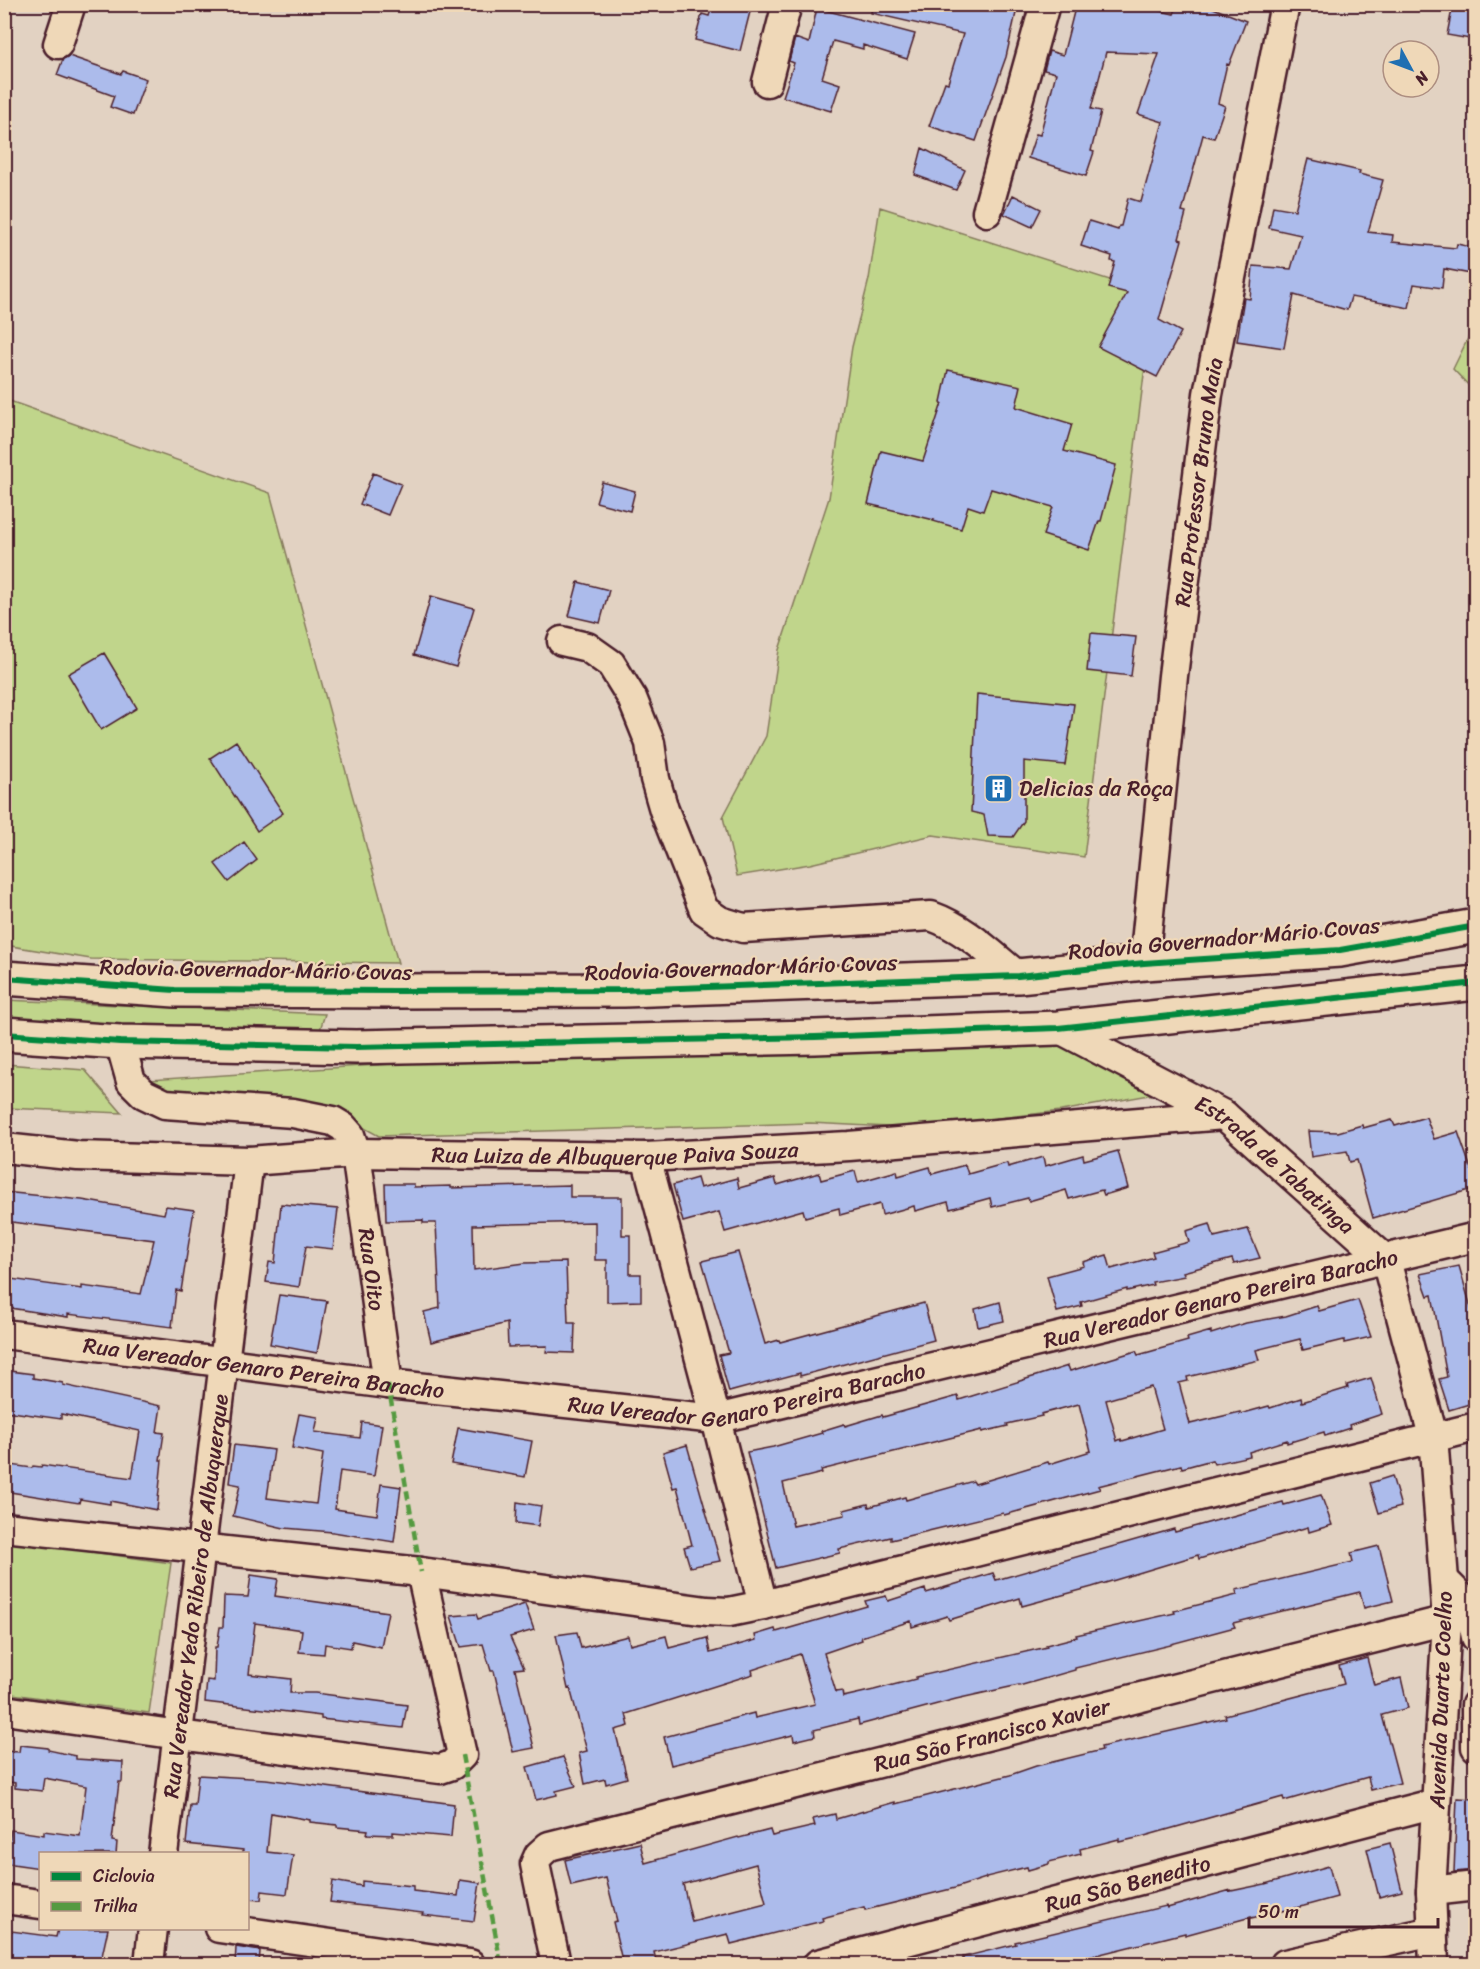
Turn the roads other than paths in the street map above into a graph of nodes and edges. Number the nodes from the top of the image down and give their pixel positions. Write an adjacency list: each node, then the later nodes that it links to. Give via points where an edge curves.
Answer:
1 (70, 4): 5 (street)
2 (787, 4): 6 (street)
3 (1045, 4): 7 (street)
4 (1285, 4): 10 (street, Rua Professor Bruno Maia, via 1208,394 1173,676)
5 (58, 44)
6 (767, 82)
7 (987, 212)
8 (561, 641): 11 (street, via 587,647 611,664 632,698 650,743 664,810 704,910 720,921 742,928 931,916 967,934)
9 (1476, 926): 10 (highway, Rodovia Governador Mário Covas, via 1340,950)
10 (1144, 963): 11 (highway, Rodovia Governador Mário Covas)
11 (1018, 976): 12 (highway, Rodovia Governador Mário Covas, via 624,990 396,991 175,990)
12 (4, 978)
13 (1476, 983): 14 (highway)
14 (1058, 1028): 16 (highway, via 367,1046); 17 (street, Estrada de Tabatinga)
15 (4, 1034): 16 (highway)
16 (120, 1042): 19 (street, Rua Oito, via 131,1081 144,1094 165,1104 293,1113 333,1121 350,1135)
17 (1224, 1115): 20 (street, Rua Luiza de Albuquerque Paiva Souza, via 849,1146); 23 (street, Estrada de Tabatinga)
18 (4, 1148): 21 (street, Rua Luiza de Albuquerque Paiva Souza, via 78,1156)
19 (356, 1153): 20 (street, Rua Luiza de Albuquerque Paiva Souza); 21 (street, Rua Luiza de Albuquerque Paiva Souza); 26 (street, Rua Oito)
20 (646, 1157): 27 (street)
21 (249, 1161): 25 (street, Rua Vereador Yedo Ribeiro de Albuquerque)
22 (1476, 1237): 23 (street, Rua Vereador Genaro Pereira Baracho)
23 (1386, 1260): 27 (street, Rua Vereador Genaro Pereira Baracho); 29 (street)
24 (4, 1334): 25 (street, Rua Vereador Genaro Pereira Baracho)
25 (225, 1362): 26 (street, Rua Vereador Genaro Pereira Baracho); 31 (street, Rua Vereador Yedo Ribeiro de Albuquerque)
26 (388, 1384): 27 (street, Rua Vereador Genaro Pereira Baracho)
27 (716, 1419): 34 (street)
28 (1476, 1426): 29 (street)
29 (1433, 1436): 33 (street, Avenida Duarte Coelho); 34 (street)
30 (4, 1527): 31 (street)
31 (201, 1548): 32 (street); 39 (street, Rua Vereador Yedo Ribeiro de Albuquerque)
32 (421, 1572): 34 (street, via 707,1611 729,1612); 39 (street, via 462,1755 452,1765 440,1769)
33 (1446, 1582): 35 (street, Avenida Duarte Coelho); 36 (street, via 1464,1600)
34 (763, 1605)
35 (1447, 1620): 41 (street, Avenida Duarte Coelho); 53 (street, Rua São Francisco Xavier, via 549,1846 535,1864)
36 (1476, 1637)
37 (1476, 1705): 40 (street)
38 (4, 1710): 39 (street)
39 (179, 1735): 42 (street, Rua Vereador Yedo Ribeiro de Albuquerque)
40 (1476, 1747)
41 (1436, 1803): 44 (street, Avenida Duarte Coelho); 50 (street, Rua São Benedito)
42 (163, 1852)
43 (1476, 1886): 44 (street)
44 (1431, 1891): 49 (street, Avenida Duarte Coelho)
45 (4, 1899): 46 (street)
46 (39, 1904)
47 (153, 1930): 51 (street)
48 (226, 1930): 52 (street)
49 (1433, 1931): 55 (street); 56 (street, Avenida Duarte Coelho)
50 (886, 1956): 54 (street, Rua São Benedito)
51 (149, 1965)
52 (470, 1965)
53 (556, 1965)
54 (818, 1965)
55 (1285, 1965)
56 (1434, 1965)

